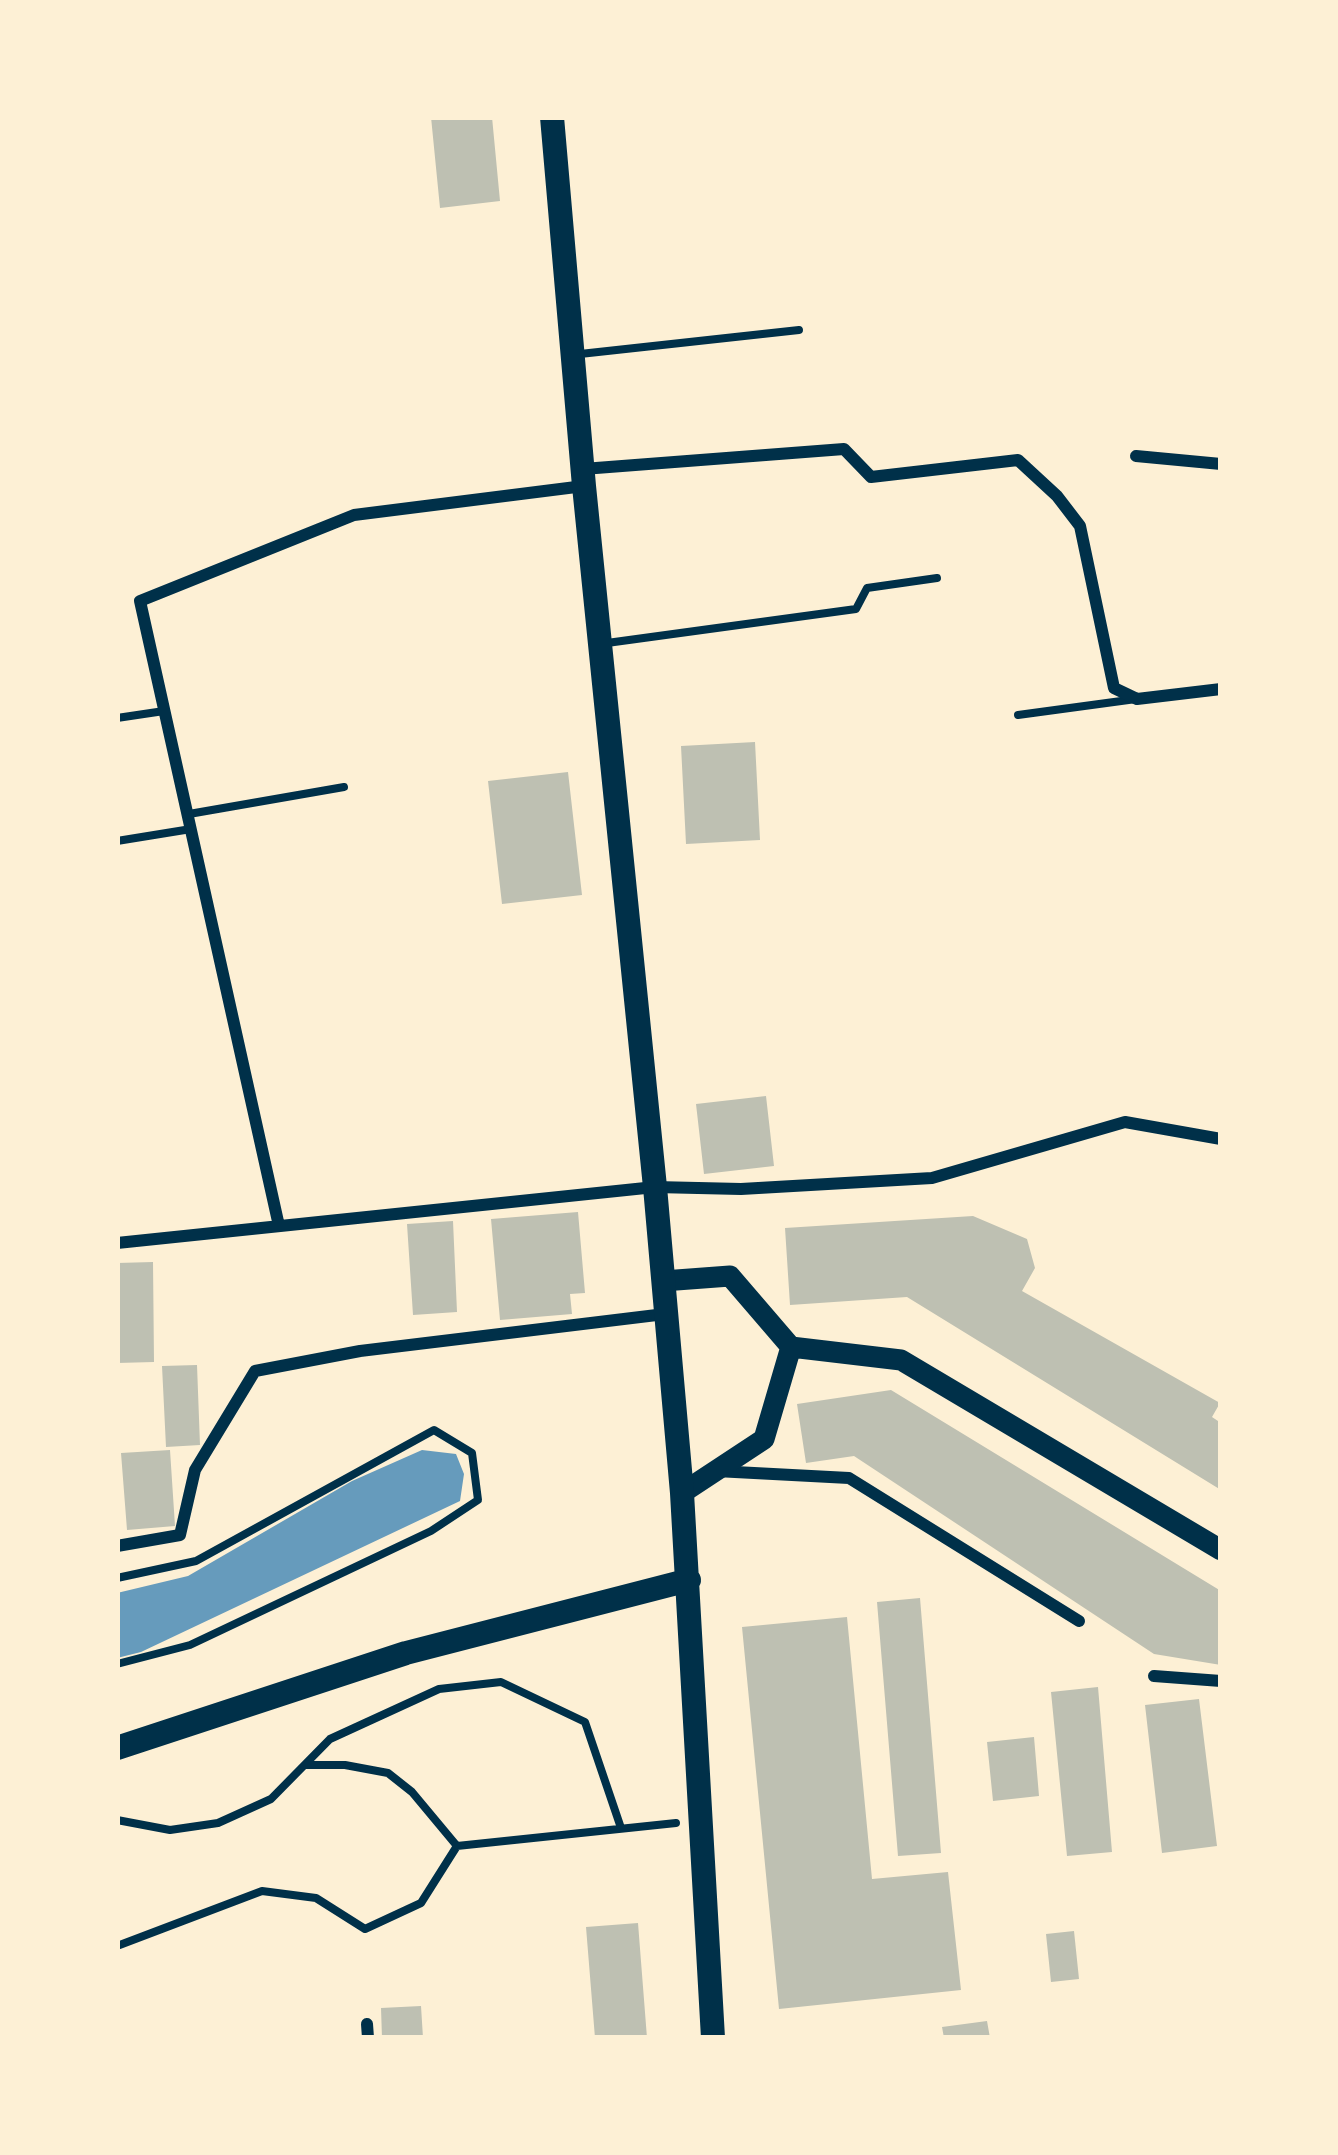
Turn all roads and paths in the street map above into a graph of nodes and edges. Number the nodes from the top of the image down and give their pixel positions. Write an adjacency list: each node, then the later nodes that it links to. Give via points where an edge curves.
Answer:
1 (552, 117): 3 (main road)
2 (799, 331): 3 (lane)
3 (572, 355): 6 (main road)
4 (1136, 456): 5 (street)
5 (1221, 464)
6 (583, 477): 8 (main road); 10 (street, via 844,448 872,477 1018,460 1080,526 1114,688); 11 (street, via 355,514 140,601)
7 (937, 578): 8 (lane, via 867,588 856,609)
8 (600, 644): 18 (main road)
9 (1221, 689): 10 (street)
10 (1137, 699): 12 (lane)
11 (164, 711): 13 (lane); 15 (street)
12 (1018, 715)
13 (117, 718)
14 (344, 787): 15 (lane)
15 (189, 821): 16 (lane); 19 (street)
16 (117, 841)
17 (1221, 1138): 18 (street, via 1125,1122 932,1178)
18 (656, 1187): 19 (street); 21 (main road)
19 (280, 1226): 20 (street)
20 (117, 1243)
21 (663, 1281): 22 (main road); 23 (street, via 730,1276)
22 (666, 1314): 25 (main road); 26 (street, via 255,1371 195,1471 180,1535)
23 (791, 1347): 24 (street, via 764,1439); 27 (street, via 902,1360)
24 (715, 1471): 25 (street); 30 (street, via 849,1478)
25 (682, 1493): 29 (main road)
26 (117, 1546)
27 (1221, 1550)
28 (117, 1577): 31 (path, via 196,1561 434,1430 472,1453 478,1500 431,1531 190,1645)
29 (689, 1580): 34 (main road, via 406,1653); 37 (main road)
30 (1078, 1621)
31 (117, 1664)
32 (1154, 1676): 33 (street)
33 (1221, 1681)
34 (117, 1748)
35 (305, 1765): 36 (path, via 271,1798 218,1823 170,1830); 38 (path, via 330,1739 439,1689 501,1682 585,1722); 39 (path, via 388,1773)
36 (117, 1820)
37 (701, 1821): 38 (path); 41 (main road)
38 (621, 1828): 39 (path)
39 (457, 1846): 40 (path, via 421,1903 365,1929 316,1898 262,1891)
40 (117, 1946)
41 (713, 2038)

